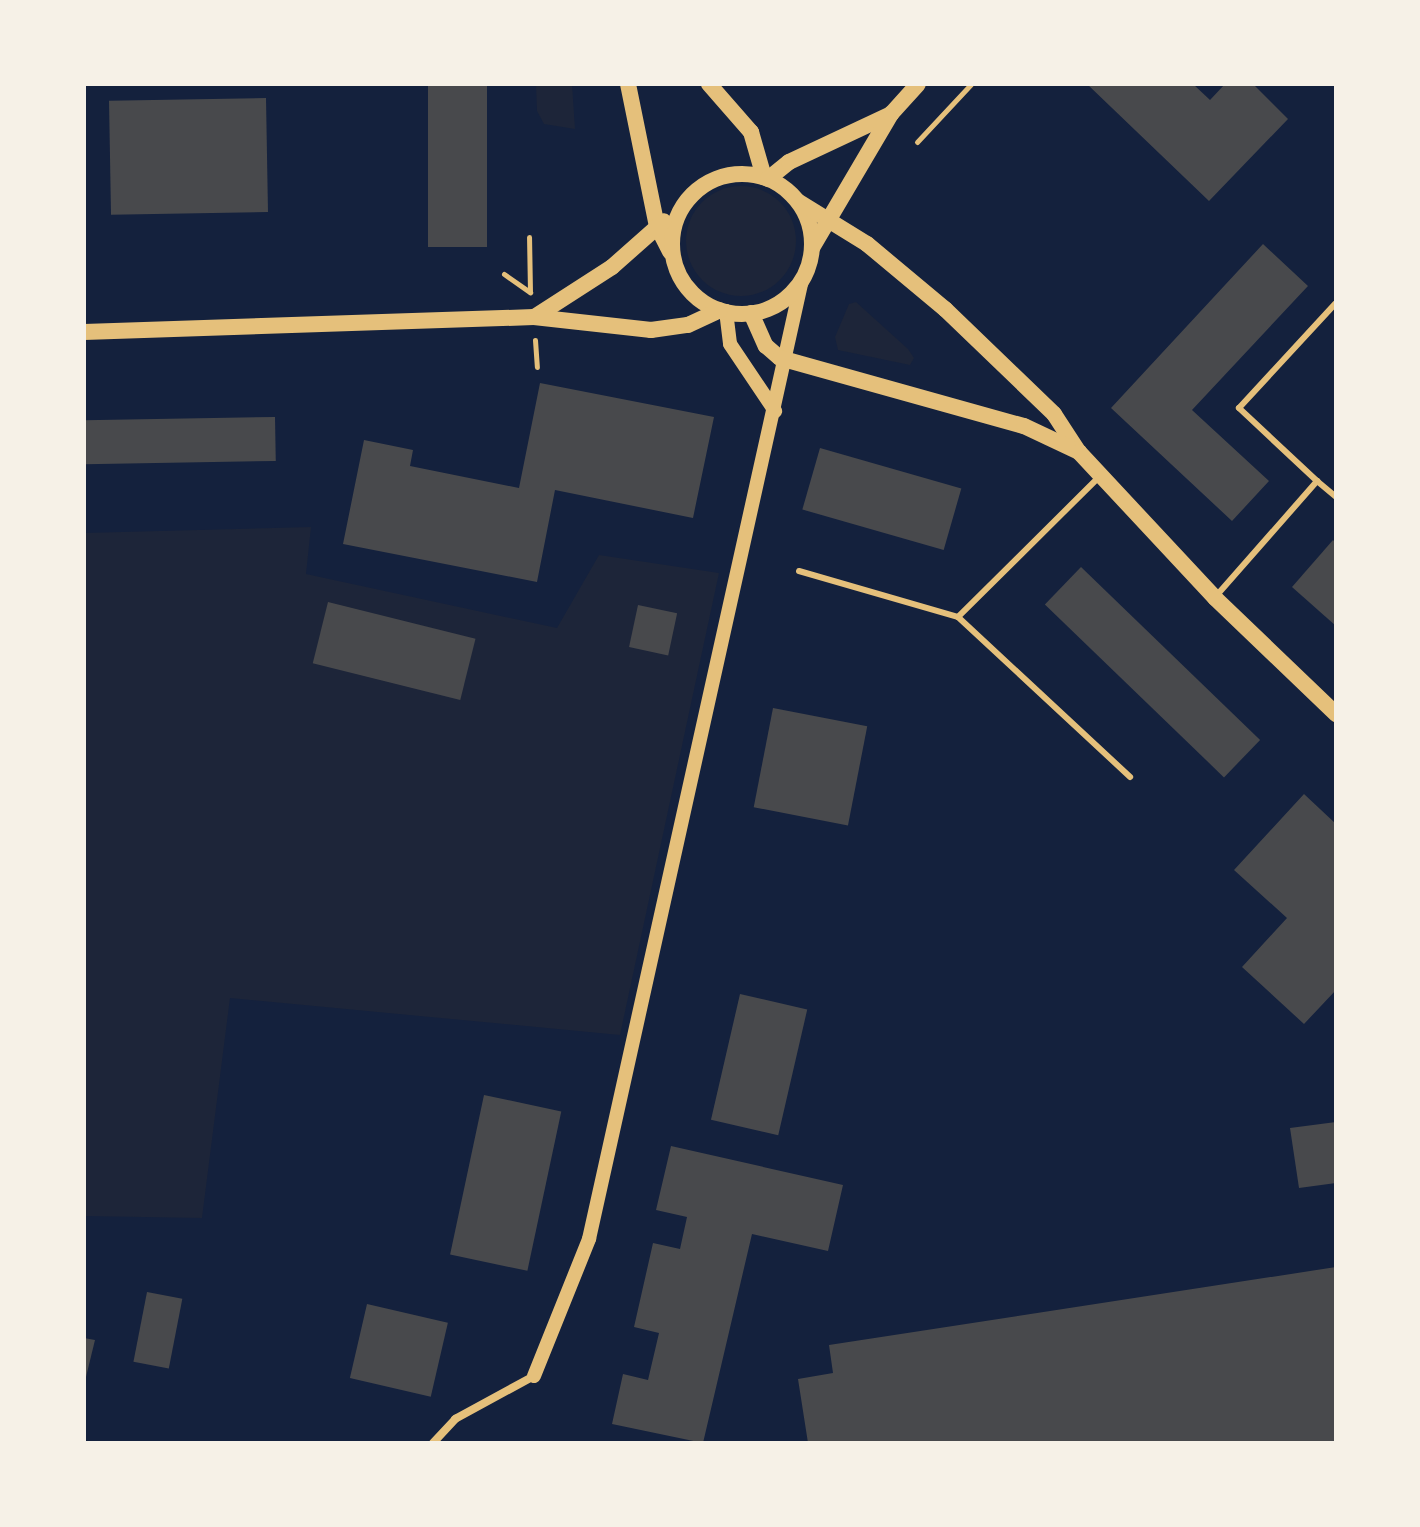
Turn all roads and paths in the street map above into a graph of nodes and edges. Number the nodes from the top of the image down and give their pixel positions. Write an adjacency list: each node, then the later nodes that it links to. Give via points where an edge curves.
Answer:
1 (628, 84): 11 (main road)
2 (709, 84): 7 (main road, via 751,132)
3 (918, 84): 5 (main road)
4 (971, 84): 6 (path)
5 (891, 114): 7 (main road); 10 (main road)
6 (917, 142)
7 (766, 178): 8 (main road); 9 (main road, via 738,174 713,180 691,194)
8 (798, 202): 10 (main road); 13 (main road, via 809,224)
9 (676, 215): 11 (main road); 14 (main road)
10 (831, 220): 13 (main road); 24 (main road, via 945,309 1054,414)
11 (657, 226): 14 (main road); 20 (main road, via 591,282)
12 (529, 237): 15 (path, via 530,292)
13 (812, 248): 16 (main road)
14 (672, 257): 18 (main road, via 694,296)
15 (504, 274)
16 (802, 280): 19 (main road, via 782,302); 22 (street)
17 (1335, 304): 26 (lane, via 1239,408)
18 (723, 311): 19 (main road); 20 (main road, via 666,329); 23 (street, via 730,344)
19 (751, 313): 22 (main road, via 766,346)
20 (534, 317): 21 (main road)
21 (84, 332)
22 (787, 361): 23 (street); 24 (main road, via 1013,422)
23 (775, 411): 33 (street, via 589,1239)
24 (1079, 452): 25 (main road)
25 (1103, 473): 29 (main road); 30 (lane)
26 (1317, 481): 27 (lane); 29 (lane)
27 (1336, 497)
28 (799, 571): 30 (lane)
29 (1215, 598): 31 (main road)
30 (958, 617): 32 (lane)
31 (1336, 714)
32 (1130, 777)
33 (534, 1376): 34 (street, via 455,1419)
34 (433, 1443)

